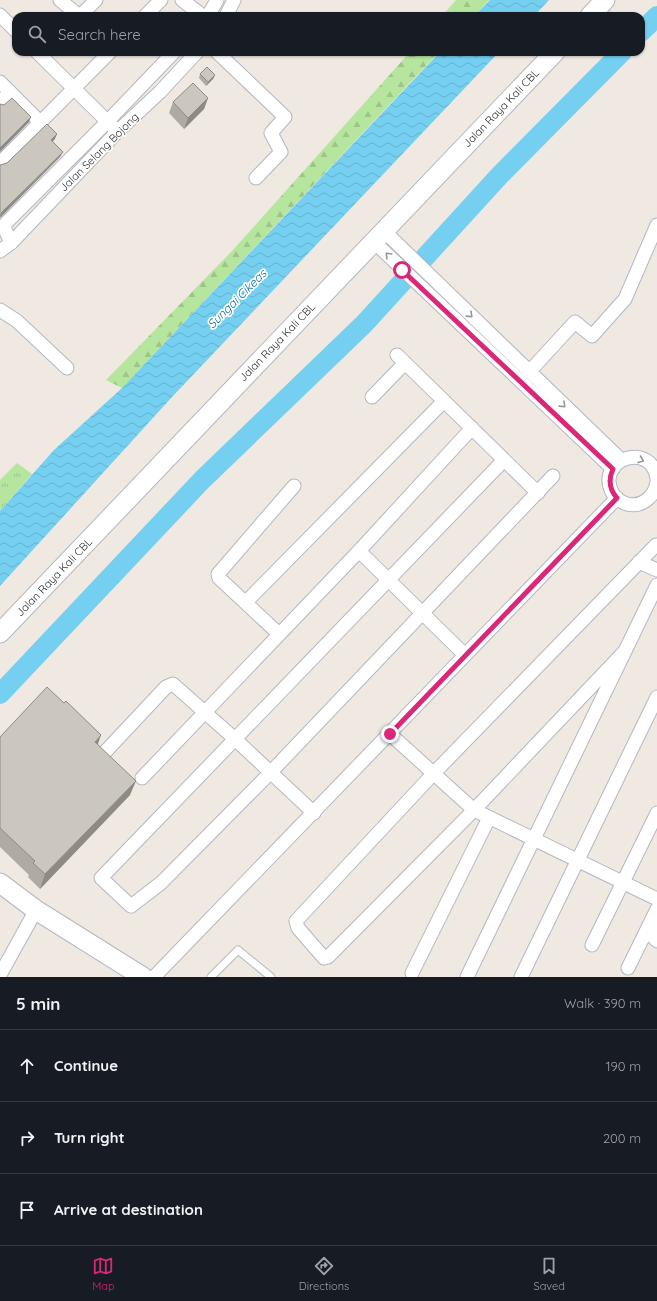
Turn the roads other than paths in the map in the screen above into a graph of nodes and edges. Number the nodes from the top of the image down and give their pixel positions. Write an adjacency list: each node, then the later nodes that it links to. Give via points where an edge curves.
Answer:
1 (60, 0): 8 (street)
2 (96, 0): 9 (street)
3 (161, 0): 10 (street)
4 (182, 0): 11 (street)
5 (217, 0): 12 (street)
6 (234, 0): 13 (street)
7 (605, 0): 14 (main road)
8 (74, 12)
9 (83, 12)
10 (149, 12)
11 (198, 12)
12 (210, 12)
13 (228, 12)
14 (594, 12)
15 (0, 15): 16 (street)
16 (12, 27)
17 (40, 56): 24 (street)
18 (106, 56): 24 (street)
19 (170, 56): 27 (street)
20 (193, 56): 29 (street, Jalan Selang Bojong, via 160,92)
21 (221, 56): 31 (street, via 285,117 271,133 281,152)
22 (551, 56): 33 (main road, Jalan Raya Kali CBL)
23 (0, 82): 25 (street)
24 (73, 89): 27 (street); 28 (street)
25 (10, 92): 26 (street); 28 (street)
26 (0, 103)
27 (107, 122): 29 (street); 34 (street, via 6,223 4,227)
28 (41, 123): 30 (street)
29 (118, 131): 34 (street, Jalan Selang Bojong)
30 (0, 163)
31 (256, 178)
32 (657, 225): 40 (street, via 625,299 592,336 575,322)
33 (378, 236): 36 (street, via 412,260); 37 (street, one-way to 33, via 402,270); 60 (main road, Jalan Raya Kali CBL)
34 (11, 243): 35 (street, Jalan Selang Bojong)
35 (0, 251)
36 (453, 299): 37 (street); 40 (street, one-way to 40)
37 (444, 309): 45 (street)
38 (0, 310): 39 (street, via 23,326)
39 (67, 368)
40 (529, 372): 45 (street, one-way to 45)
41 (372, 397): 42 (street, via 401,359)
42 (444, 401): 43 (street); 58 (street)
43 (472, 428): 44 (street); 53 (street)
44 (504, 460): 49 (street); 56 (street)
45 (617, 465): 47 (street, one-way to 47, via 633,457 645,460 654,469); 50 (street, via 609,481)
46 (553, 476): 49 (street)
47 (657, 480): 51 (street)
48 (294, 486): 58 (street, via 219,572 218,577)
49 (538, 493): 59 (street)
50 (617, 498): 51 (street, via 633,505); 63 (street)
51 (654, 499)
52 (656, 545): 54 (street)
53 (359, 551): 56 (street); 61 (street)
54 (640, 562): 55 (street); 70 (street)
55 (657, 570)
56 (389, 580): 59 (street); 67 (street)
57 (657, 584): 62 (street)
58 (246, 602): 61 (street)
59 (423, 612): 63 (street); 69 (street)
60 (0, 633)
61 (279, 634): 65 (street)
62 (625, 651): 72 (street); 76 (street)
63 (465, 655): 66 (street)
64 (657, 697): 77 (street)
65 (204, 712): 67 (street); 68 (street, via 176,685 168,684); 71 (street)
66 (390, 734): 70 (street); 73 (street)
67 (236, 739): 69 (street); 69 (street, via 101,878 131,906 161,883)
68 (106, 751)
69 (270, 772): 73 (street)
70 (433, 774): 72 (street); 72 (street, via 296,921 298,928 324,958 328,957)
71 (142, 778)
72 (474, 810): 75 (street)
73 (314, 813): 90 (street)
74 (657, 813): 79 (street)
75 (489, 818): 76 (street); 87 (street)
76 (534, 840): 77 (street); 93 (street)
77 (578, 861): 79 (street); 94 (street)
78 (0, 883): 82 (main road)
79 (623, 883): 80 (street); 85 (street)
80 (657, 899)
81 (657, 909): 86 (street)
82 (36, 910): 88 (street); 89 (main road)
83 (657, 927): 84 (street, via 653,937)
84 (657, 941)
85 (592, 945)
86 (628, 968)
87 (412, 973)
88 (0, 975)
89 (143, 977)
90 (154, 977)
91 (211, 977): 92 (lane, via 238,950)
92 (271, 977)
93 (467, 977)
94 (521, 977)

